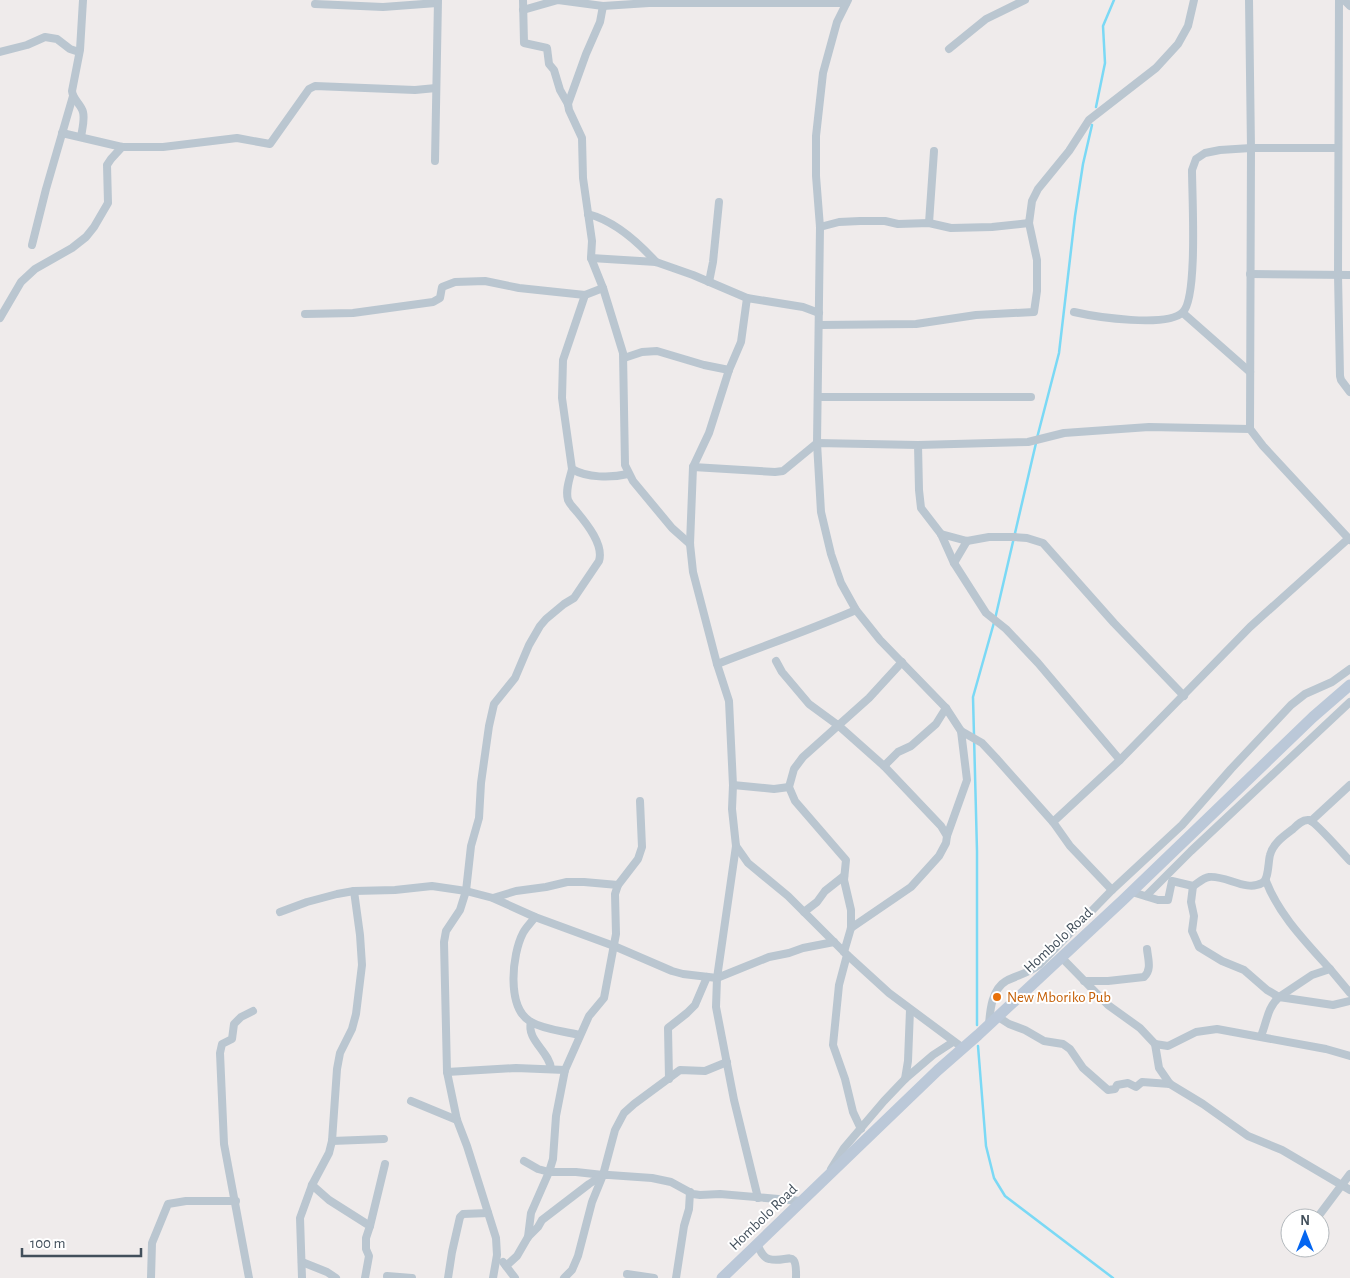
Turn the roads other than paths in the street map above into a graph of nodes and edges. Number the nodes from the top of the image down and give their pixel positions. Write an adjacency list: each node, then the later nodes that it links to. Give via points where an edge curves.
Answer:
1 (82, 0): 18 (street)
2 (523, 0): 15 (street)
3 (1025, 0): 16 (street, via 986,19)
4 (1194, 0): 32 (street, via 1188,26 1178,44 1156,68 1089,120 1038,189 1032,201)
5 (1249, 0): 25 (street)
6 (1339, 0): 26 (street)
7 (1344, 0): 14 (street)
8 (438, 1): 12 (street, via 383,7); 19 (street)
9 (815, 1): 10 (street); 11 (street)
10 (847, 1): 33 (street, via 830,44 820,90 816,154)
11 (730, 2): 13 (street)
12 (315, 4)
13 (603, 6): 15 (street, via 558,0); 21 (street, via 600,22)
14 (1350, 6)
15 (523, 10): 21 (street, via 524,42 547,48 549,64)
16 (949, 49)
17 (0, 52): 18 (street, via 45,37 57,39)
18 (80, 52): 20 (street)
19 (436, 88): 24 (street, via 315,86 309,89 270,144 237,138 163,148); 28 (street)
20 (73, 96): 22 (street); 23 (street, via 83,112)
21 (568, 104): 30 (street, via 582,138)
22 (62, 133): 23 (street); 34 (street)
23 (81, 137): 24 (street)
24 (122, 148): 48 (street, via 107,165 108,203 94,227 72,248 35,269 21,282)
25 (1251, 148): 26 (street); 37 (street); 45 (street, via 1205,153 1192,166 1193,263 1190,293)
26 (1338, 148): 38 (street)
27 (934, 150): 31 (street)
28 (435, 161)
29 (719, 202): 40 (street)
30 (588, 214): 35 (street); 36 (street, via 608,221 638,243)
31 (929, 223): 32 (street, via 950,228); 33 (street, via 860,221)
32 (1029, 223): 49 (street, via 1037,260 1034,312 976,315 916,324)
33 (820, 227): 47 (street)
34 (32, 245)
35 (591, 258): 36 (street); 41 (street)
36 (656, 262): 40 (street)
37 (1250, 274): 38 (street); 52 (street)
38 (1338, 274): 39 (street); 53 (street, via 1340,376)
39 (1350, 275)
40 (709, 282): 43 (street)
41 (604, 288): 42 (street); 50 (street)
42 (585, 294): 46 (street, via 485,281 455,282 442,287 440,298 433,302 353,313); 60 (street, via 563,360 562,398)
43 (747, 298): 47 (street, via 803,307); 51 (street, via 741,342)
44 (1074, 312): 45 (street, via 1150,321)
45 (1183, 313): 52 (street)
46 (305, 314)
47 (819, 314): 49 (street)
48 (0, 318)
49 (818, 325): 54 (street)
50 (624, 358): 51 (street, via 657,351); 61 (street, via 624,458)
51 (729, 370): 59 (street, via 709,433)
52 (1250, 372): 56 (street)
53 (1350, 392)
54 (818, 397): 55 (street); 57 (street)
55 (1031, 397)
56 (1250, 429): 58 (street, via 1149,427 1064,433 1028,442); 63 (street)
57 (817, 443): 58 (street); 59 (street, via 783,471); 67 (street, via 822,521 840,583)
58 (918, 445): 62 (street, via 921,508)
59 (693, 467): 65 (street)
60 (572, 469): 61 (street, via 607,477); 94 (street, via 569,502 587,525 601,555 574,598 540,626 519,671 493,706)
61 (628, 474): 65 (street, via 672,528)
62 (941, 534): 64 (street); 66 (street)
63 (1349, 540): 73 (street, via 1250,627)
64 (967, 541): 66 (street); 73 (street, via 1014,537 1043,543)
65 (690, 544): 70 (street, via 693,572)
66 (954, 562): 78 (street, via 986,612 1038,663)
67 (856, 610): 69 (street); 70 (street)
68 (776, 661): 76 (street, via 809,704)
69 (902, 662): 75 (street); 76 (street)
70 (717, 664): 80 (street, via 729,701)
71 (1350, 669): 93 (street, via 1290,706 1182,825)
72 (1350, 685): 96 (street, Hombolo Road)
73 (1184, 696): 78 (street)
74 (1350, 702): 97 (street)
75 (946, 708): 77 (street); 79 (street, via 936,724)
76 (839, 726): 79 (street); 82 (street, via 803,757 794,769)
77 (961, 731): 85 (street, via 982,743); 86 (street, via 967,780)
78 (1120, 760): 85 (street)
79 (884, 766): 86 (street)
80 (733, 785): 82 (street, via 774,789); 87 (street)
81 (1350, 785): 84 (street)
82 (789, 787): 89 (street, via 795,801 846,860)
83 (640, 801): 91 (street, via 641,850)
84 (1311, 821): 88 (street); 90 (street, via 1301,822 1274,846)
85 (1053, 822): 93 (street, via 1070,846)
86 (947, 836): 102 (street, via 939,856 911,887)
87 (736, 846): 100 (street, via 748,863); 110 (street)
88 (1350, 861)
89 (844, 876): 100 (street); 102 (street, via 851,910)
90 (1266, 881): 92 (street, via 1250,885 1210,877); 108 (street, via 1272,896 1302,938)
91 (618, 885): 98 (street, via 567,882); 104 (street)
92 (1193, 886): 97 (street, via 1172,880 1168,900); 113 (street, via 1192,931 1198,947 1244,970)
93 (1112, 890): 117 (street, via 1039,965 1002,984 990,1009)
94 (466, 891): 95 (street, via 432,886); 98 (street); 127 (street, via 460,910 445,935)
95 (354, 892): 99 (street, via 306,902); 135 (street, via 362,965 356,1014 337,1069)
96 (1132, 892): 97 (street); 107 (street, Hombolo Road)
97 (1146, 896)
98 (493, 898): 101 (street)
99 (280, 912)
100 (804, 912): 103 (street)
101 (535, 917): 104 (street); 118 (street, via 523,933 515,958 512,986 522,1014)
102 (850, 928): 106 (street)
103 (834, 942): 106 (street); 110 (street, via 755,962)
104 (614, 946): 109 (street, via 672,971); 119 (street, via 604,998 589,1016)
105 (1147, 949): 111 (street, via 1149,970 1144,978)
106 (846, 954): 115 (street); 133 (street, via 839,985 833,1045)
107 (1061, 957): 111 (street); 117 (street, Hombolo Road)
108 (1330, 968): 112 (street); 113 (street, via 1312,975)
109 (707, 977): 110 (street); 128 (street, via 694,1005 668,1028)
110 (717, 978): 124 (street, via 717,1016)
111 (1084, 981): 121 (street)
112 (1350, 993)
113 (1279, 997): 114 (street, via 1333,1005); 120 (street, via 1271,1004)
114 (1350, 1001)
115 (910, 1010): 122 (street); 129 (street)
116 (253, 1011): 148 (street, via 234,1024 232,1039 222,1044 220,1050 224,1144)
117 (994, 1021): 122 (street, Hombolo Road); 130 (street, via 1026,1030 1044,1041 1063,1044 1108,1090 1128,1083 1136,1087 1142,1082)
118 (530, 1022): 119 (street); 125 (street, via 533,1038 549,1060)
119 (579, 1036): 126 (street)
120 (1261, 1036): 121 (street, via 1217,1029 1196,1032 1168,1046); 123 (street)
121 (1155, 1044): 130 (street, via 1158,1068)
122 (958, 1045): 129 (street, via 934,1055); 141 (street, Hombolo Road, via 938,1070)
123 (1350, 1056)
124 (727, 1062): 128 (street, via 705,1071 680,1070); 146 (street)
125 (551, 1069): 126 (street); 127 (street)
126 (565, 1070): 138 (street)
127 (448, 1072): 132 (street)
128 (669, 1079): 140 (street, via 624,1113 615,1130)
129 (905, 1079): 133 (street)
130 (1170, 1084): 143 (street, via 1248,1136 1282,1150)
131 (411, 1101): 132 (street)
132 (457, 1120): 150 (street)
133 (861, 1129): 141 (street)
134 (384, 1139): 135 (street)
135 (332, 1141): 142 (street, via 326,1161)
136 (524, 1161): 138 (street)
137 (385, 1164): 151 (street)
138 (550, 1172): 140 (street); 152 (street, via 530,1213)
139 (1350, 1174): 143 (street)
140 (602, 1175): 145 (street, via 657,1179); 152 (street, via 542,1220); 168 (street, via 575,1263)
141 (827, 1175): 147 (street, Hombolo Road)
142 (312, 1185): 151 (street); 155 (street, via 300,1218)
143 (1342, 1185): 144 (street); 149 (street)
144 (1350, 1190)
145 (690, 1192): 146 (street); 170 (street)
146 (758, 1198): 147 (street)
147 (801, 1200): 153 (street, Hombolo Road)
148 (236, 1201): 159 (street, via 168,1204 152,1243); 160 (street)
149 (1325, 1208)
150 (488, 1213): 154 (street); 165 (street, via 463,1214 460,1217)
151 (370, 1226): 163 (street, via 366,1238 369,1256)
152 (528, 1237): 156 (street, via 517,1256)
153 (757, 1244): 171 (street, Hombolo Road); 172 (street, via 769,1259 794,1260)
154 (497, 1254): 156 (street); 166 (street)
155 (302, 1262): 161 (street); 162 (street)
156 (506, 1266): 167 (street)
157 (627, 1274): 169 (street)
158 (387, 1276): 164 (street)
159 (151, 1278)
160 (249, 1278)
161 (302, 1278)
162 (336, 1278)
163 (365, 1278)
164 (412, 1278)
165 (448, 1278)
166 (494, 1278)
167 (515, 1278)
168 (564, 1278)
169 (654, 1278)
170 (676, 1278)
171 (722, 1278)
172 (796, 1278)

